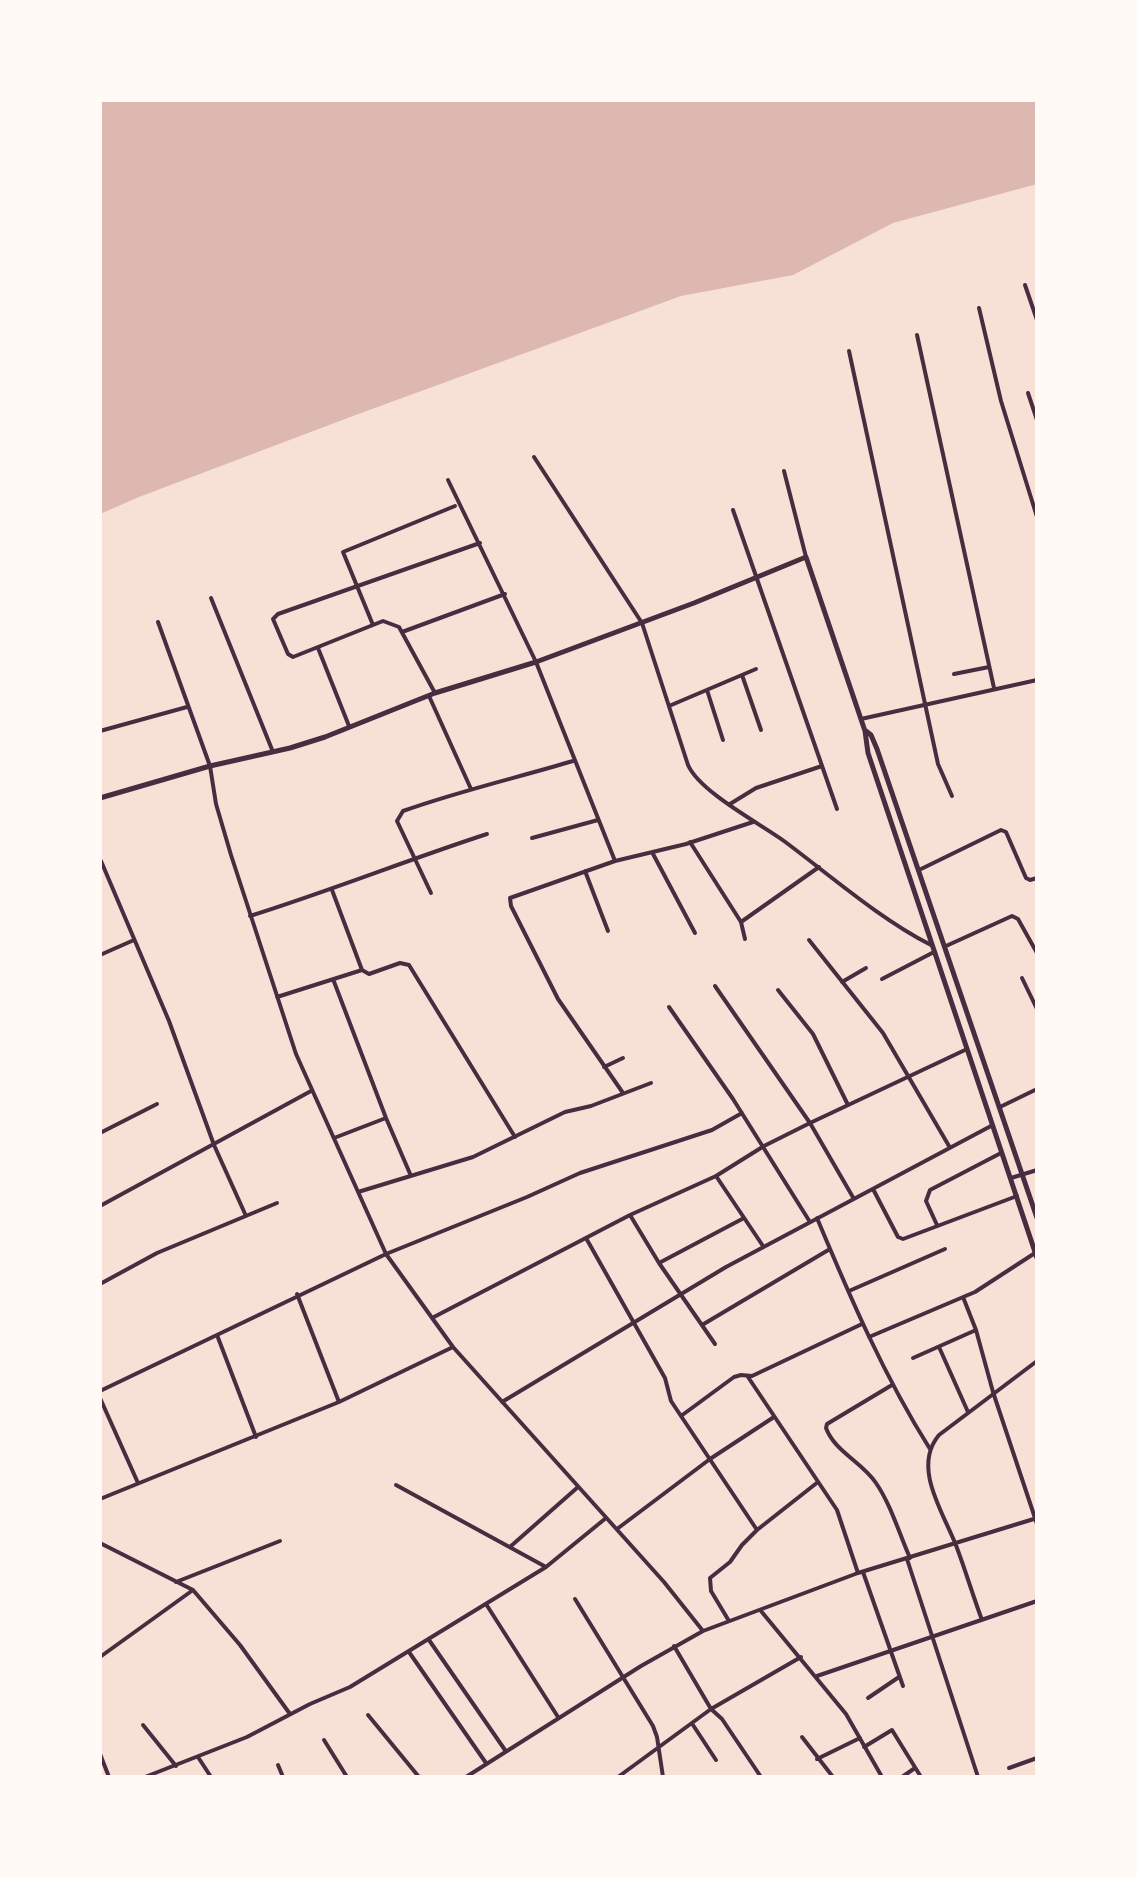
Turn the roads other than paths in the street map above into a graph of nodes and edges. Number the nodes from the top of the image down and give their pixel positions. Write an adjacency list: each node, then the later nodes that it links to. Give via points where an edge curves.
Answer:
1 (1025, 285): 3 (street)
2 (979, 308): 13 (street)
3 (1037, 320)
4 (917, 335): 26 (street)
5 (849, 351): 34 (street)
6 (1028, 393): 7 (street)
7 (1037, 420)
8 (534, 457): 21 (street)
9 (784, 471): 15 (street)
10 (448, 480): 14 (street)
11 (455, 506): 17 (street, via 345,551 342,555)
12 (733, 510): 16 (street)
13 (1037, 517)
14 (480, 543): 17 (street); 18 (street)
15 (806, 557): 16 (street); 37 (street)
16 (757, 578): 21 (street); 46 (street)
17 (357, 587): 22 (street); 24 (street, via 275,616 290,657)
18 (505, 594): 23 (street); 25 (street)
19 (211, 598): 43 (street)
20 (158, 622): 36 (street)
21 (642, 623): 25 (street); 35 (street)
22 (373, 625): 23 (street, via 389,622); 24 (street)
23 (402, 632): 33 (street)
24 (318, 648): 38 (street)
25 (536, 662): 33 (street); 44 (street)
26 (989, 667): 28 (street); 31 (street)
27 (756, 669): 29 (street)
28 (954, 674)
29 (742, 675): 32 (street); 39 (street)
30 (1037, 680): 31 (street)
31 (994, 688): 34 (street)
32 (707, 690): 35 (street); 42 (street)
33 (432, 695): 38 (street); 47 (street)
34 (926, 702): 37 (street); 48 (street, via 938,764)
35 (669, 706): 50 (street, via 691,772)
36 (187, 707): 40 (street); 45 (street)
37 (861, 719): 41 (street)
38 (349, 726): 43 (street)
39 (761, 730)
40 (100, 731)
41 (865, 731): 62 (street, via 877,749); 74 (street)
42 (723, 740)
43 (273, 753): 45 (street)
44 (574, 761): 47 (street); 52 (street)
45 (210, 766): 49 (street); 67 (street)
46 (822, 766): 50 (street, via 756,788); 51 (street)
47 (471, 789): 58 (street, via 400,814 397,821)
48 (952, 796)
49 (100, 798)
50 (730, 804): 53 (street)
51 (837, 809)
52 (598, 820): 55 (street); 60 (street)
53 (753, 822): 56 (street); 61 (street)
54 (487, 834): 58 (street)
55 (532, 838)
56 (690, 842): 57 (street); 68 (street)
57 (652, 852): 60 (street); 70 (street)
58 (414, 857): 65 (street); 66 (street)
59 (101, 861): 72 (street)
60 (615, 861): 63 (street)
61 (819, 867): 68 (street); 74 (street)
62 (919, 870): 64 (street, via 1001,830 1026,878); 75 (street)
63 (585, 871): 69 (street); 92 (street, via 510,898 558,999)
64 (1037, 878)
65 (332, 890): 67 (street); 80 (street)
66 (431, 893)
67 (250, 916): 87 (street)
68 (741, 922): 71 (street)
69 (608, 931)
70 (695, 933)
71 (745, 939)
72 (134, 940): 78 (street); 108 (street)
73 (809, 940): 84 (street)
74 (931, 945): 76 (street)
75 (946, 946): 77 (street, via 1012,916); 100 (street)
76 (934, 952): 83 (street); 90 (street)
77 (1037, 953)
78 (100, 955)
79 (866, 968): 84 (street)
80 (362, 970): 82 (street); 106 (street, via 369,974 409,965)
81 (1022, 978): 89 (street)
82 (333, 979): 87 (street); 102 (street)
83 (882, 979)
84 (842, 982): 93 (street, via 883,1033)
85 (715, 986): 103 (street)
86 (778, 990): 99 (street, via 813,1034)
87 (277, 997): 96 (street)
88 (669, 1007): 101 (street)
89 (1037, 1009)
90 (965, 1050): 93 (street); 104 (street)
91 (623, 1058): 92 (street)
92 (604, 1067): 97 (street)
93 (909, 1077): 99 (street); 110 (street)
94 (651, 1083): 97 (street)
95 (1037, 1089): 100 (street)
96 (311, 1091): 107 (street); 108 (street)
97 (623, 1093): 106 (street, via 565,1112)
98 (157, 1104): 105 (street)
99 (848, 1105): 103 (street)
100 (1000, 1107): 113 (street)
101 (742, 1113): 109 (street); 135 (street, via 712,1130 580,1173)
102 (386, 1118): 107 (street); 114 (street)
103 (810, 1123): 109 (street); 120 (street)
104 (991, 1126): 110 (street); 111 (street)
105 (100, 1133)
106 (515, 1137): 114 (street)
107 (334, 1138): 118 (street)
108 (214, 1145): 123 (street); 125 (street)
109 (764, 1146): 115 (street); 129 (street)
110 (950, 1147): 117 (street)
111 (1001, 1153): 116 (street); 130 (street, via 930,1190 926,1201)
112 (1037, 1170): 113 (street)
113 (1022, 1174): 116 (street); 122 (street)
114 (411, 1176): 118 (street)
115 (716, 1176): 124 (street); 126 (street)
116 (1011, 1178): 119 (street)
117 (873, 1189): 120 (street); 130 (street, via 900,1239)
118 (358, 1192): 135 (street)
119 (1017, 1196): 130 (street); 136 (street)
120 (854, 1199): 127 (street)
121 (277, 1203): 125 (street)
122 (1035, 1205): 128 (street)
123 (100, 1206)
124 (630, 1215): 131 (street); 137 (street)
125 (246, 1216): 138 (street, via 157,1253)
126 (744, 1218): 132 (street); 137 (street)
127 (817, 1218): 129 (street); 133 (street)
128 (1037, 1218)
129 (810, 1222): 132 (street)
130 (937, 1225)
131 (586, 1238): 143 (street); 144 (street)
132 (763, 1246): 141 (street)
133 (830, 1249): 139 (street); 146 (street)
134 (945, 1249): 139 (street)
135 (386, 1254): 140 (street); 143 (street)
136 (1036, 1256): 142 (street)
137 (659, 1263): 141 (street)
138 (100, 1284)
139 (849, 1291): 145 (street)
140 (297, 1294): 148 (street); 160 (street)
141 (680, 1294): 144 (street); 146 (street)
142 (963, 1297): 147 (street); 149 (street)
143 (432, 1318): 151 (street)
144 (633, 1322): 161 (street); 163 (street)
145 (863, 1323): 149 (street); 155 (street)
146 (702, 1325): 150 (street)
147 (976, 1330): 152 (street); 158 (street)
148 (217, 1334): 157 (street); 165 (street)
149 (869, 1337): 156 (street)
150 (715, 1344)
151 (453, 1347): 160 (street); 161 (street)
152 (939, 1347): 153 (street); 162 (street)
153 (913, 1358)
154 (1037, 1361): 158 (street)
155 (748, 1377): 163 (street, via 734,1377); 164 (street)
156 (893, 1385): 166 (street); 181 (street, via 826,1428 876,1483)
157 (100, 1391)
158 (993, 1392): 162 (street); 174 (street)
159 (100, 1398): 169 (street)
160 (339, 1402): 165 (street)
161 (502, 1402): 171 (street)
162 (968, 1412): 166 (street, via 939,1435)
163 (681, 1416): 167 (street)
164 (774, 1417): 167 (street); 168 (street)
165 (256, 1437): 169 (street)
166 (930, 1450): 179 (street, via 930,1478)
167 (710, 1459): 175 (street); 176 (street)
168 (818, 1482): 176 (street); 183 (street, via 837,1510)
169 (138, 1483): 172 (street)
170 (396, 1485): 180 (street)
171 (578, 1487): 173 (street); 180 (street)
172 (100, 1499)
173 (606, 1518): 175 (street); 182 (street)
174 (1036, 1520): 179 (street)
175 (616, 1530): 192 (street)
176 (757, 1530): 191 (street, via 709,1582)
177 (280, 1541): 184 (street)
178 (100, 1543): 184 (street)
179 (956, 1544): 181 (street); 190 (street)
180 (510, 1547): 182 (street)
181 (908, 1558): 183 (street); 193 (street)
182 (546, 1567): 188 (street)
183 (860, 1572): 189 (street); 196 (street)
184 (176, 1582): 185 (street)
185 (193, 1590): 198 (street); 206 (street)
186 (575, 1599): 201 (street)
187 (1037, 1601): 190 (street)
188 (486, 1604): 194 (street); 208 (street)
189 (761, 1611): 191 (street); 199 (street)
190 (982, 1620): 193 (street)
191 (729, 1621): 192 (street)
192 (703, 1631): 195 (street)
193 (932, 1637): 196 (street); 241 (street)
194 (429, 1639): 197 (street); 216 (street)
195 (674, 1646): 201 (street); 205 (street)
196 (890, 1649): 200 (street); 202 (street)
197 (409, 1652): 206 (street); 222 (street)
198 (100, 1657)
199 (801, 1657): 200 (street); 205 (street)
200 (817, 1676): 212 (street)
201 (622, 1677): 208 (street); 214 (street, via 653,1726)
202 (900, 1677): 203 (street); 204 (street)
203 (903, 1686)
204 (868, 1698)
205 (711, 1709): 210 (street); 236 (street)
206 (290, 1714): 218 (street)
207 (368, 1715): 232 (street)
208 (558, 1717): 216 (street)
209 (143, 1725): 224 (street)
210 (693, 1725): 214 (street); 221 (street)
211 (802, 1737): 220 (street)
212 (860, 1738): 215 (street); 220 (street)
213 (324, 1740): 231 (street)
214 (659, 1747): 234 (street); 235 (street)
215 (864, 1747): 225 (street, via 892,1730); 238 (street)
216 (505, 1750): 222 (street)
217 (100, 1754): 227 (street)
218 (198, 1757): 224 (street); 229 (street)
219 (1037, 1758): 226 (street)
220 (817, 1759): 237 (street)
221 (716, 1760)
222 (486, 1763): 233 (street)
223 (278, 1765): 230 (street)
224 (176, 1766): 228 (street)
225 (915, 1768): 239 (street); 240 (street)
226 (1009, 1768)
227 (109, 1777)
228 (145, 1777)
229 (211, 1777)
230 (283, 1777)
231 (347, 1777)
232 (419, 1777)
233 (467, 1777)
234 (618, 1777)
235 (663, 1777)
236 (761, 1777)
237 (833, 1777)
238 (882, 1777)
239 (902, 1777)
240 (921, 1777)
241 (978, 1777)

